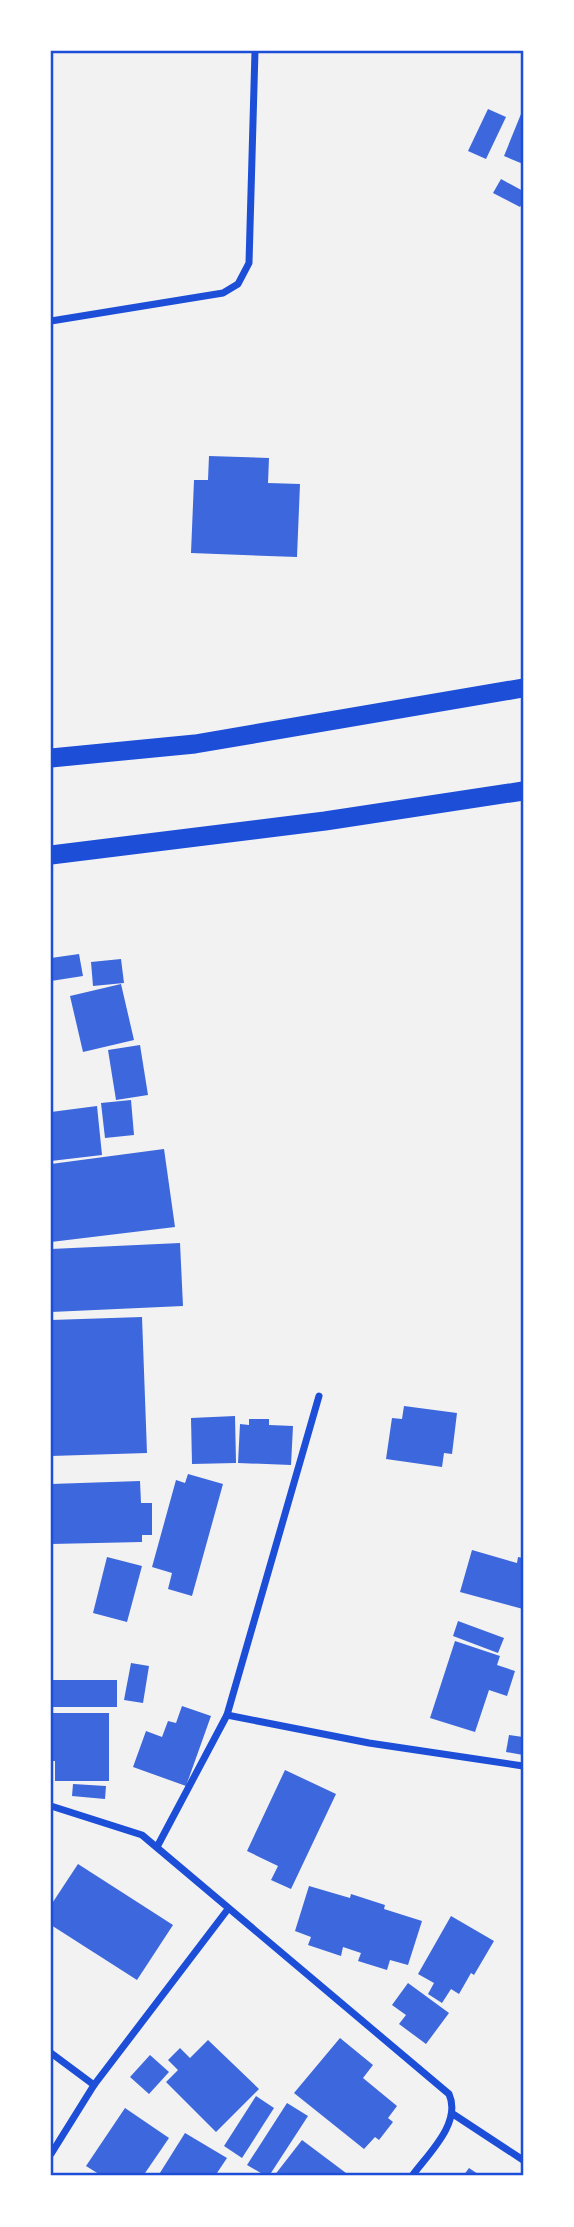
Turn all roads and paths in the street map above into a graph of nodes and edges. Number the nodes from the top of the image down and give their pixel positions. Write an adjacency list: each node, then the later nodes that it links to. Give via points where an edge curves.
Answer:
1 (255, 51): 2 (street, via 248,263 238,284 223,293)
2 (51, 321)
3 (523, 688): 4 (highway, via 195,744)
4 (51, 758)
5 (523, 791): 6 (highway)
6 (51, 855)
7 (319, 1396): 8 (street)
8 (227, 1715): 9 (street); 11 (street)
9 (523, 1766)
10 (51, 1806): 11 (street, via 142,1835)
11 (157, 1847): 12 (street)
12 (228, 1909): 14 (street); 15 (street, via 449,2094)
13 (51, 2053): 14 (street)
14 (94, 2085): 16 (street)
15 (453, 2114): 17 (street); 18 (street)
16 (51, 2154)
17 (523, 2160)
18 (412, 2176)

